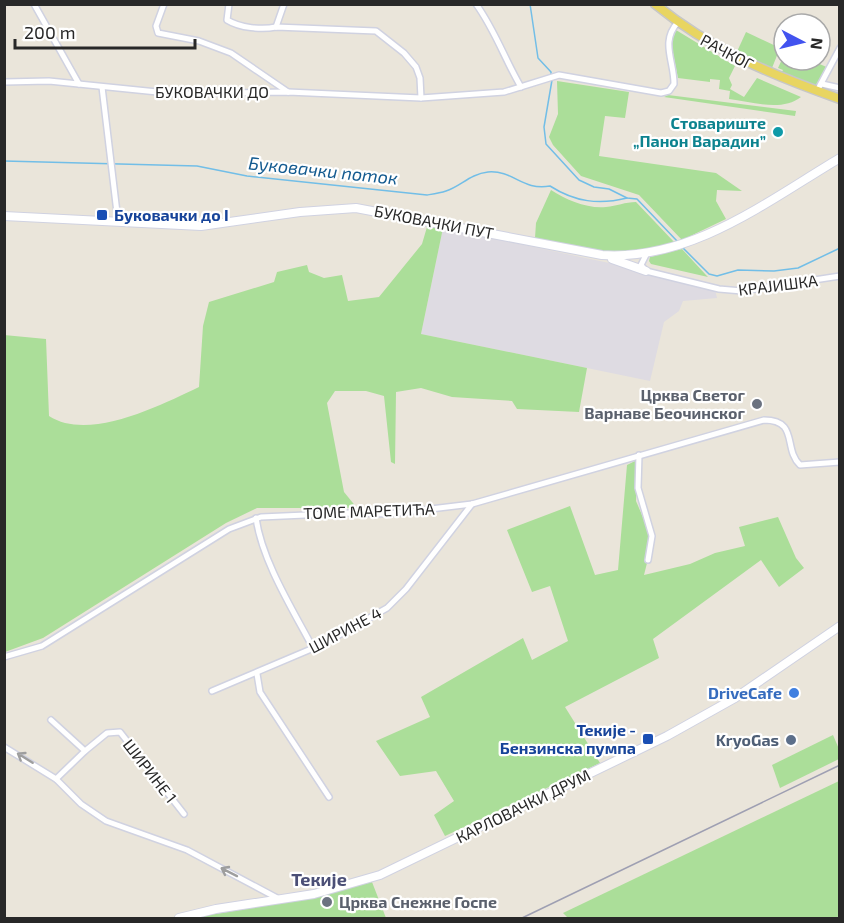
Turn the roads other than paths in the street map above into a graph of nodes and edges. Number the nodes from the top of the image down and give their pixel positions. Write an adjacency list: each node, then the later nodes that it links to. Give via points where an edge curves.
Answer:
1 (34, 4): 11 (street)
2 (164, 4): 16 (street, via 156,26 158,33 199,41 231,53)
3 (229, 4): 8 (street, via 226,14 231,22 265,29)
4 (284, 4): 8 (street)
5 (476, 4): 13 (street, via 493,28)
6 (654, 4): 7 (main road, РАЧКОГ)
7 (678, 22): 13 (street, БУКОВАЧКИ ДО, via 668,39 674,80 669,91 661,93 559,75); 14 (main road, РАЧКОГ, via 731,56)
8 (276, 27): 17 (street, via 376,31 416,67)
9 (840, 48): 14 (street)
10 (4, 82): 11 (street, БУКОВАЧКИ ДО)
11 (79, 84): 12 (street, БУКОВАЧКИ ДО)
12 (102, 87): 16 (street, БУКОВАЧКИ ДО, via 177,94); 21 (street)
13 (521, 87): 17 (street, БУКОВАЧКИ ДО, via 487,94)
14 (820, 87): 15 (street); 18 (main road, РАЧКОГ)
15 (840, 88)
16 (288, 92): 17 (street, БУКОВАЧКИ ДО)
17 (421, 98)
18 (840, 99)
19 (840, 158): 23 (street, БУКОВАЧКИ ПУТ, via 719,229 681,246)
20 (4, 216): 21 (street, БУКОВАЧКИ ПУТ)
21 (118, 221): 22 (street, БУКОВАЧКИ ПУТ, via 201,226 356,208)
22 (602, 255): 23 (street, БУКОВАЧКИ ПУТ); 24 (street)
23 (646, 255): 24 (street, via 641,265)
24 (646, 271): 25 (street, КРАЈИШКА, via 735,291 764,290)
25 (840, 276)
26 (639, 455): 27 (street, ТОМЕ МАРЕТИЋА, via 769,420 786,429 800,465); 28 (street, ТОМЕ МАРЕТИЋА); 30 (street, via 638,488 652,536)
27 (840, 462)
28 (472, 504): 29 (street, ТОМЕ МАРЕТИЋА, via 390,514 280,514); 32 (street, ШИРИНЕ 4, via 394,603 368,621)
29 (256, 518): 32 (street, via 279,582); 33 (street, ТОМЕ МАРЕТИЋА, via 229,529 42,646)
30 (648, 560)
31 (840, 626): 42 (street, КАРЛОВАЧКИ ДРУМ, via 714,710 526,806 371,879)
32 (313, 648): 34 (street, ШИРИНЕ 4)
33 (4, 657)
34 (256, 674): 35 (street, ШИРИНЕ 4); 40 (street, via 260,692)
35 (212, 691)
36 (51, 720): 38 (street)
37 (4, 747): 39 (street, one-way to 37)
38 (85, 751): 39 (street); 41 (street, ШИРИНЕ 1, via 107,733 120,732)
39 (56, 779): 42 (street, one-way to 39, via 187,850 106,821 81,804)
40 (329, 797)
41 (184, 814)
42 (280, 900): 43 (street, КАРЛОВАЧКИ ДРУМ)
43 (179, 918)

